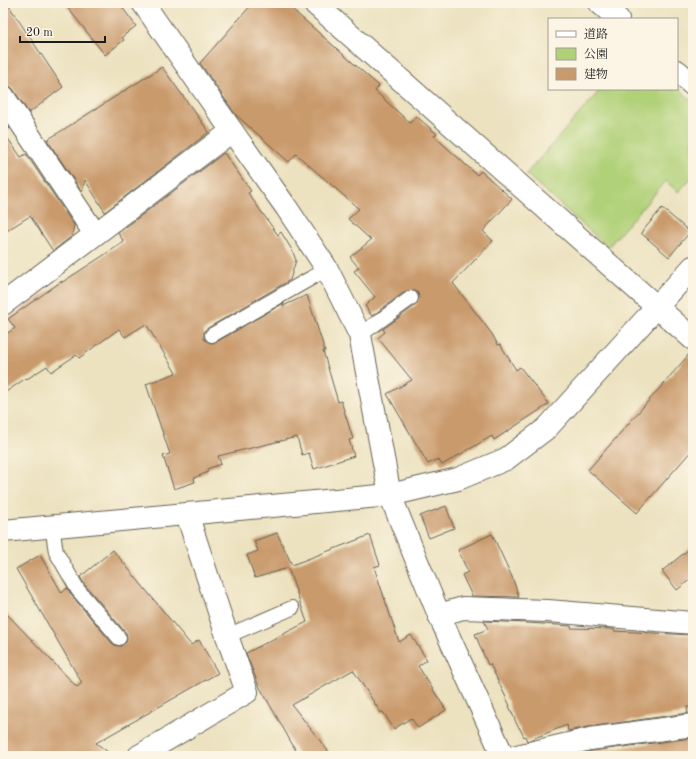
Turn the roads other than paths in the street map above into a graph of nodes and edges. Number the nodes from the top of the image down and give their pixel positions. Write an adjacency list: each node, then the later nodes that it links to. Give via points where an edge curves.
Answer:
1 (143, 3): 8 (street)
2 (314, 3): 14 (street)
3 (600, 3): 4 (street)
4 (617, 18)
5 (678, 72): 6 (street)
6 (693, 85)
7 (3, 96): 9 (street)
8 (232, 132): 9 (street); 11 (street)
9 (95, 234): 12 (street)
10 (693, 267): 14 (street)
11 (327, 269): 15 (lane); 16 (street)
12 (5, 298)
13 (411, 298): 16 (lane)
14 (657, 308): 17 (street); 18 (street, via 547,428 506,459 458,479)
15 (212, 334)
16 (360, 335): 18 (street)
17 (693, 339)
18 (390, 495): 19 (street); 23 (street)
19 (187, 514): 20 (street); 25 (street)
20 (52, 526): 21 (street); 26 (lane, via 56,552 78,590)
21 (3, 531)
22 (292, 608): 25 (lane)
23 (439, 615): 24 (street, via 463,608 479,608); 29 (street)
24 (693, 623)
25 (226, 636): 28 (street, via 247,692)
26 (119, 638)
27 (693, 725): 30 (street, via 590,739)
28 (139, 756)
29 (503, 756)
30 (517, 756)

